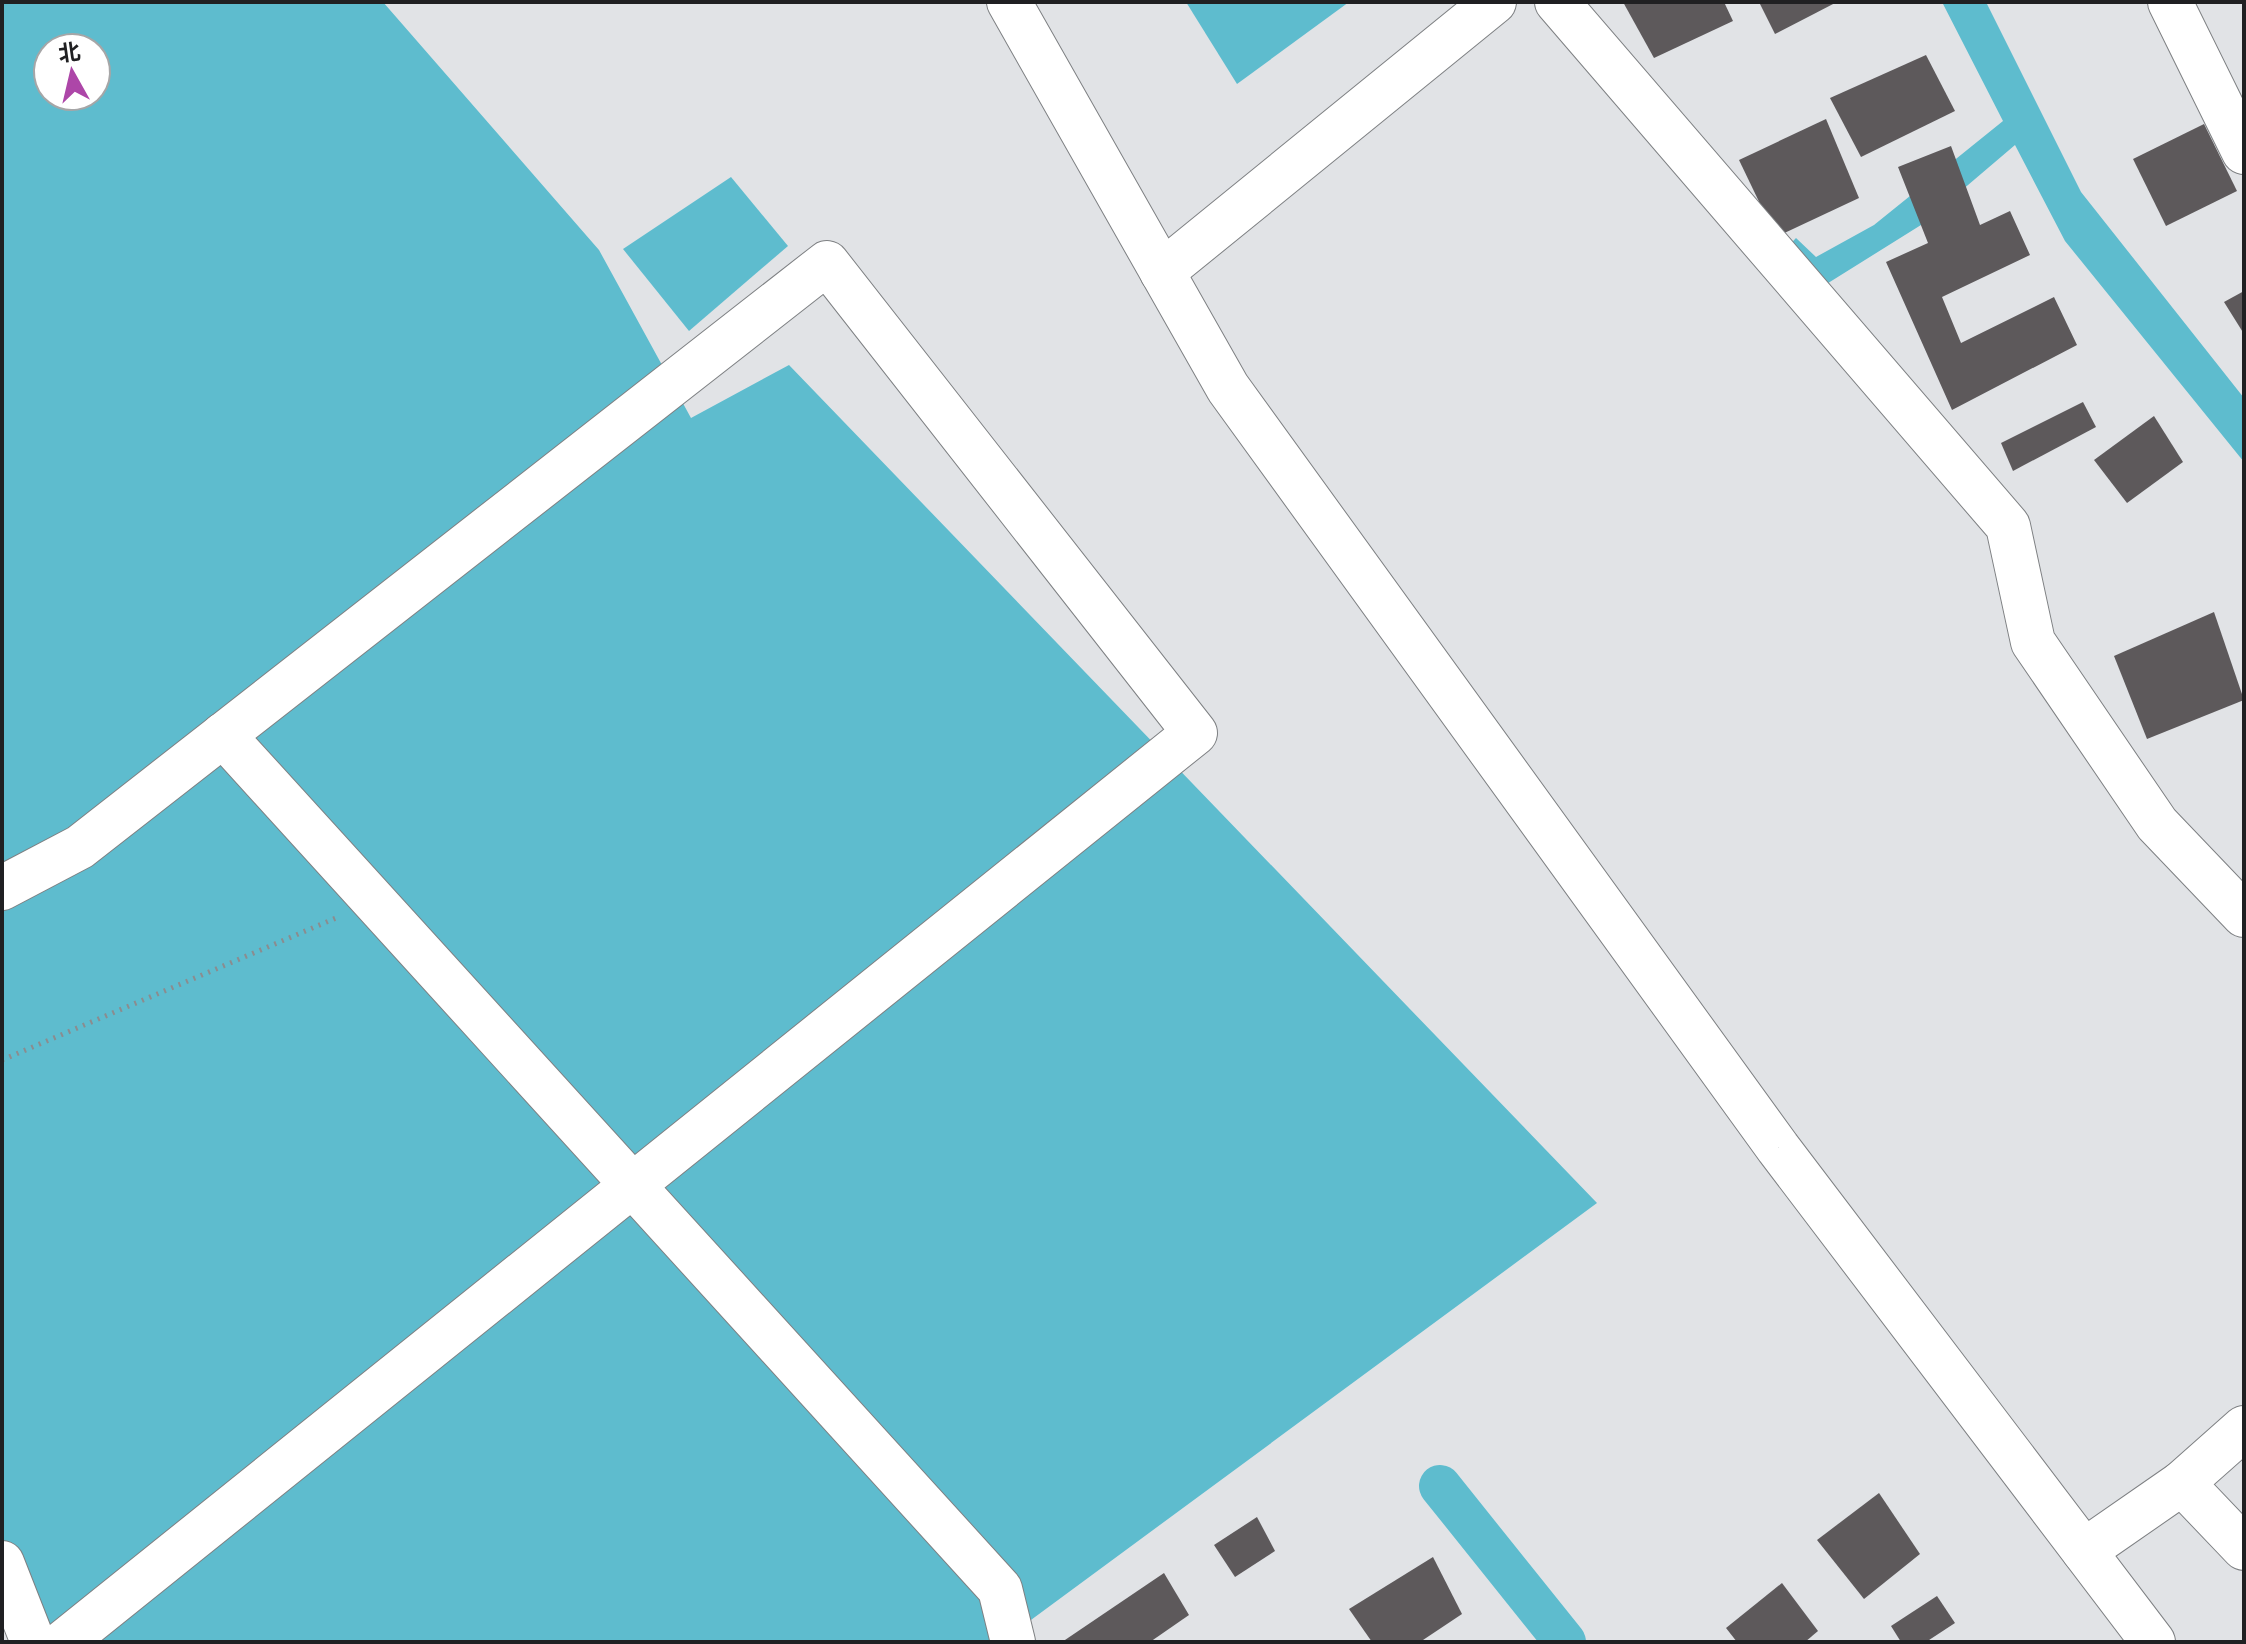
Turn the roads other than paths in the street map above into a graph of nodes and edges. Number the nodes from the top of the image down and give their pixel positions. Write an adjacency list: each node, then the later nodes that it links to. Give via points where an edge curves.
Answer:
1 (1009, 2): 4 (street)
2 (1494, 2): 4 (street)
3 (1557, 2): 7 (street, via 2008,526 2033,642 2157,824)
4 (1162, 272): 12 (street, via 1228,388 1778,1148)
5 (223, 735): 6 (street, via 80,847); 8 (street); 8 (street, via 827,263 1195,733)
6 (2, 888)
7 (2244, 915)
8 (632, 1185): 15 (street); 16 (street, via 1000,1589)
9 (2244, 1428): 10 (street)
10 (2182, 1483): 11 (street); 12 (street)
11 (2244, 1548)
12 (2084, 1551): 17 (street)
13 (2, 1563): 14 (street)
14 (33, 1642)
15 (64, 1642)
16 (1013, 1642)
17 (2153, 1642)

